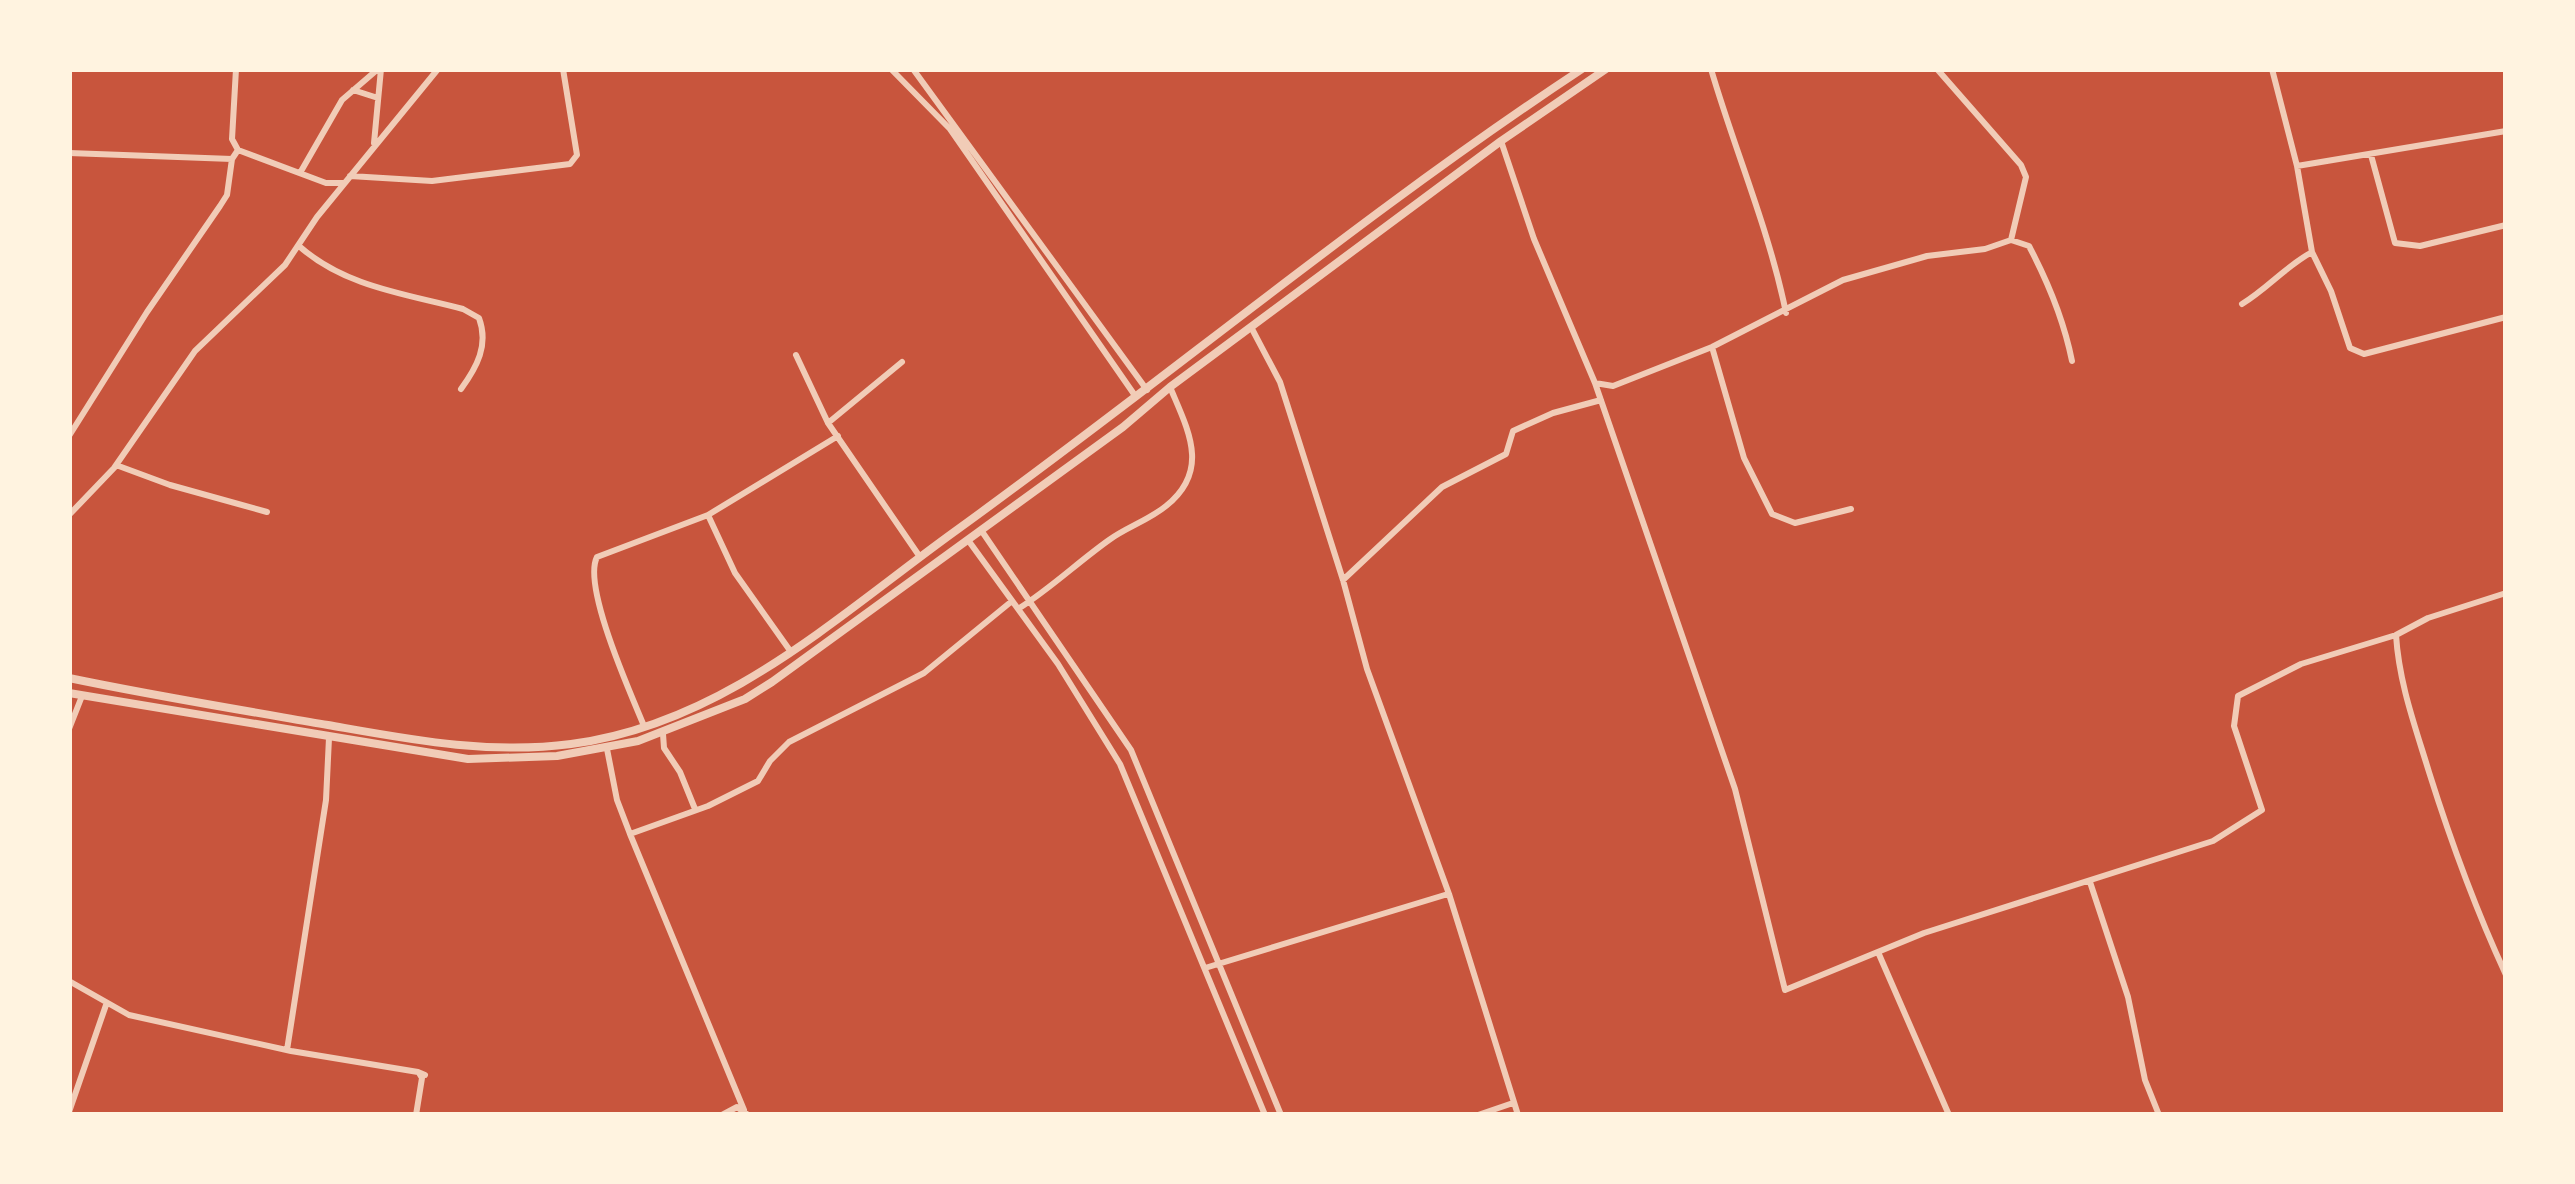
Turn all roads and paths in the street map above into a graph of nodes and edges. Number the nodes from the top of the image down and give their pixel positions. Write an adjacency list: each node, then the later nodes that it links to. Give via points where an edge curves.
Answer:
1 (236, 69): 17 (street)
2 (379, 69): 12 (street); 13 (street)
3 (438, 69): 16 (street)
4 (563, 69): 24 (street, via 577,155 570,164 432,181)
5 (891, 69): 21 (street)
6 (913, 69): 21 (street)
7 (1582, 69): 43 (street)
8 (1606, 69): 15 (street)
9 (1712, 69): 33 (street)
10 (1937, 69): 28 (street, via 2021,165 2026,177)
11 (2272, 69): 22 (street)
12 (353, 90): 13 (street); 23 (street)
13 (378, 98): 16 (street)
14 (2506, 131): 19 (street)
15 (1501, 141): 35 (street); 40 (street)
16 (374, 146): 24 (street)
17 (238, 150): 20 (street); 23 (street)
18 (69, 153): 20 (street)
19 (2371, 155): 22 (street); 27 (street, via 2395,242 2420,246)
20 (232, 160): 47 (street, via 227,195)
21 (976, 160): 31 (street)
22 (2297, 166): 30 (street)
23 (301, 173): 25 (street)
24 (347, 180): 25 (street); 26 (street)
25 (326, 182): 26 (street)
26 (328, 203): 29 (street)
27 (2506, 225)
28 (2011, 240): 33 (street, via 1843,280); 38 (street, via 2029,246)
29 (299, 246): 42 (street, via 349,279 479,318 479,364); 51 (street, via 195,351)
30 (2312, 252): 32 (street); 34 (street, via 2356,352)
31 (1042, 256): 43 (street); 44 (street)
32 (2242, 304)
33 (1786, 313): 36 (street)
34 (2506, 316)
35 (1251, 327): 41 (street); 59 (street, via 1280,382)
36 (1712, 347): 40 (street, via 1613,386); 52 (street, via 1744,458 1772,514 1795,523)
37 (796, 356): 46 (street)
38 (2072, 361)
39 (902, 362): 46 (street)
40 (1595, 383): 45 (street)
41 (1170, 387): 50 (street); 62 (street, via 1194,462 1187,486)
42 (461, 389)
43 (1147, 390): 44 (street)
44 (1136, 398): 49 (street)
45 (1601, 400): 59 (street, via 1514,431 1506,454 1442,487); 80 (street, via 1736,789 1785,990)
46 (828, 422): 48 (street)
47 (69, 436)
48 (838, 436): 55 (street); 58 (street)
49 (1082, 440): 50 (street); 58 (street)
50 (1090, 451): 56 (street)
51 (116, 465): 53 (street); 54 (street)
52 (1851, 509)
53 (267, 512)
54 (69, 515)
55 (708, 515): 65 (street, via 735,573); 69 (street, via 597,557 592,566 610,644)
56 (981, 530): 57 (street); 62 (street)
57 (968, 540): 61 (street); 71 (street, via 759,691)
58 (920, 556): 65 (street)
59 (1343, 580): 79 (street)
60 (2506, 593): 64 (street)
61 (1012, 601): 63 (street); 76 (street, via 924,674 810,730 770,760 758,781)
62 (1030, 601): 63 (street); 74 (street)
63 (1018, 609): 75 (street)
64 (2396, 635): 78 (street, via 2301,664 2238,696 2234,727 2262,810 2213,842); 83 (street, via 2409,710 2462,875)
65 (791, 652): 69 (street, via 724,696)
66 (69, 677): 69 (street, via 465,747 572,744)
67 (69, 693): 68 (street)
68 (82, 696): 70 (street); 72 (street)
69 (644, 726)
70 (69, 729)
71 (663, 734): 73 (street); 76 (street)
72 (328, 738): 73 (street, via 468,759); 86 (street, via 326,800)
73 (607, 748): 77 (street)
74 (1138, 767): 75 (street); 81 (street)
75 (1124, 772): 82 (street)
76 (694, 809): 77 (street)
77 (630, 834): 89 (street)
78 (2090, 882): 80 (street); 97 (street)
79 (1449, 894): 81 (street); 87 (street)
80 (1878, 952): 96 (street)
81 (1218, 963): 82 (street); 93 (street)
82 (1205, 968): 92 (street)
83 (2506, 975)
84 (69, 981): 85 (street)
85 (106, 1005): 86 (street); 88 (street)
86 (287, 1050): 90 (street, via 418,1072 425,1075 419,1073)
87 (1513, 1103): 94 (street); 95 (street)
88 (69, 1112)
89 (746, 1113): 91 (street, via 733,1108)
90 (416, 1115)
91 (722, 1115)
92 (1265, 1115)
93 (1281, 1115)
94 (1478, 1115)
95 (1518, 1115)
96 (1949, 1115)
97 (2159, 1115)

